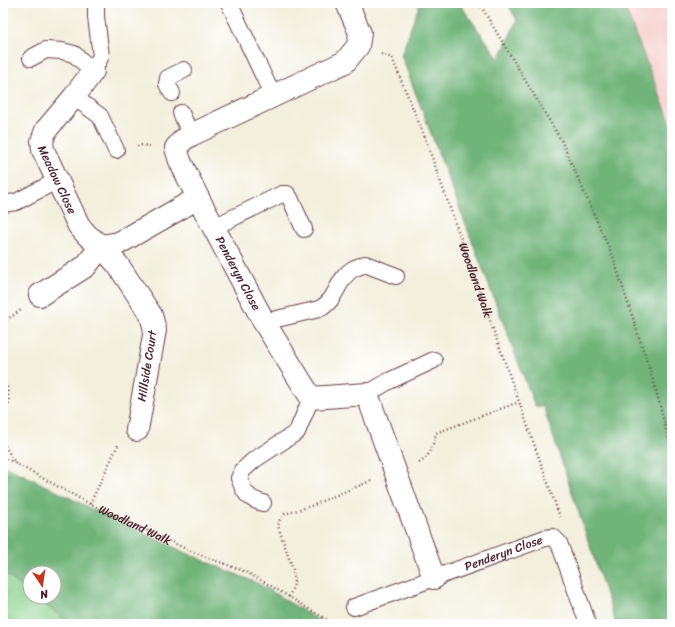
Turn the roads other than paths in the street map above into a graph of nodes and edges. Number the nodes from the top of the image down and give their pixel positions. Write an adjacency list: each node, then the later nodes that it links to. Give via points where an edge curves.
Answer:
1 (96, 3): 6 (lane, via 101,56)
2 (229, 3): 9 (lane)
3 (347, 3): 9 (street, via 360,33 358,46 345,62)
4 (31, 58): 6 (lane, via 46,50 62,51 74,54)
5 (184, 70): 7 (lane, via 168,78 167,84)
6 (93, 71): 8 (street, Meadow Close)
7 (172, 93)
8 (74, 96): 12 (lane, via 100,116); 13 (street, Meadow Close, via 46,130 42,141 43,150)
9 (273, 96): 11 (street)
10 (181, 113): 11 (lane)
11 (183, 142): 14 (street, Penderyn Close, via 180,161)
12 (116, 150)
13 (58, 180): 15 (lane, via 16,202); 18 (street, Meadow Close, via 79,226)
14 (198, 198): 16 (street, Penderyn Close); 18 (street, via 119,242)
15 (3, 204)
16 (214, 227): 17 (lane, via 282,194 287,194); 21 (street, Penderyn Close)
17 (304, 229)
18 (101, 246): 20 (street, via 86,266); 25 (street, Hillside Court, via 118,265 151,315 155,330)
19 (396, 276): 21 (lane, via 365,264 353,269 345,277 325,306)
20 (40, 295)
21 (264, 322): 24 (street, Penderyn Close)
22 (434, 360): 23 (lane, via 388,381)
23 (367, 394): 24 (street); 27 (street)
24 (311, 398): 26 (lane, via 298,432 254,460 243,470 239,478 243,490 253,500)
25 (137, 430)
26 (263, 503)
27 (434, 578): 28 (lane, Penderyn Close); 29 (lane, Penderyn Close, via 553,537 559,543)
28 (354, 607)
29 (588, 624)

